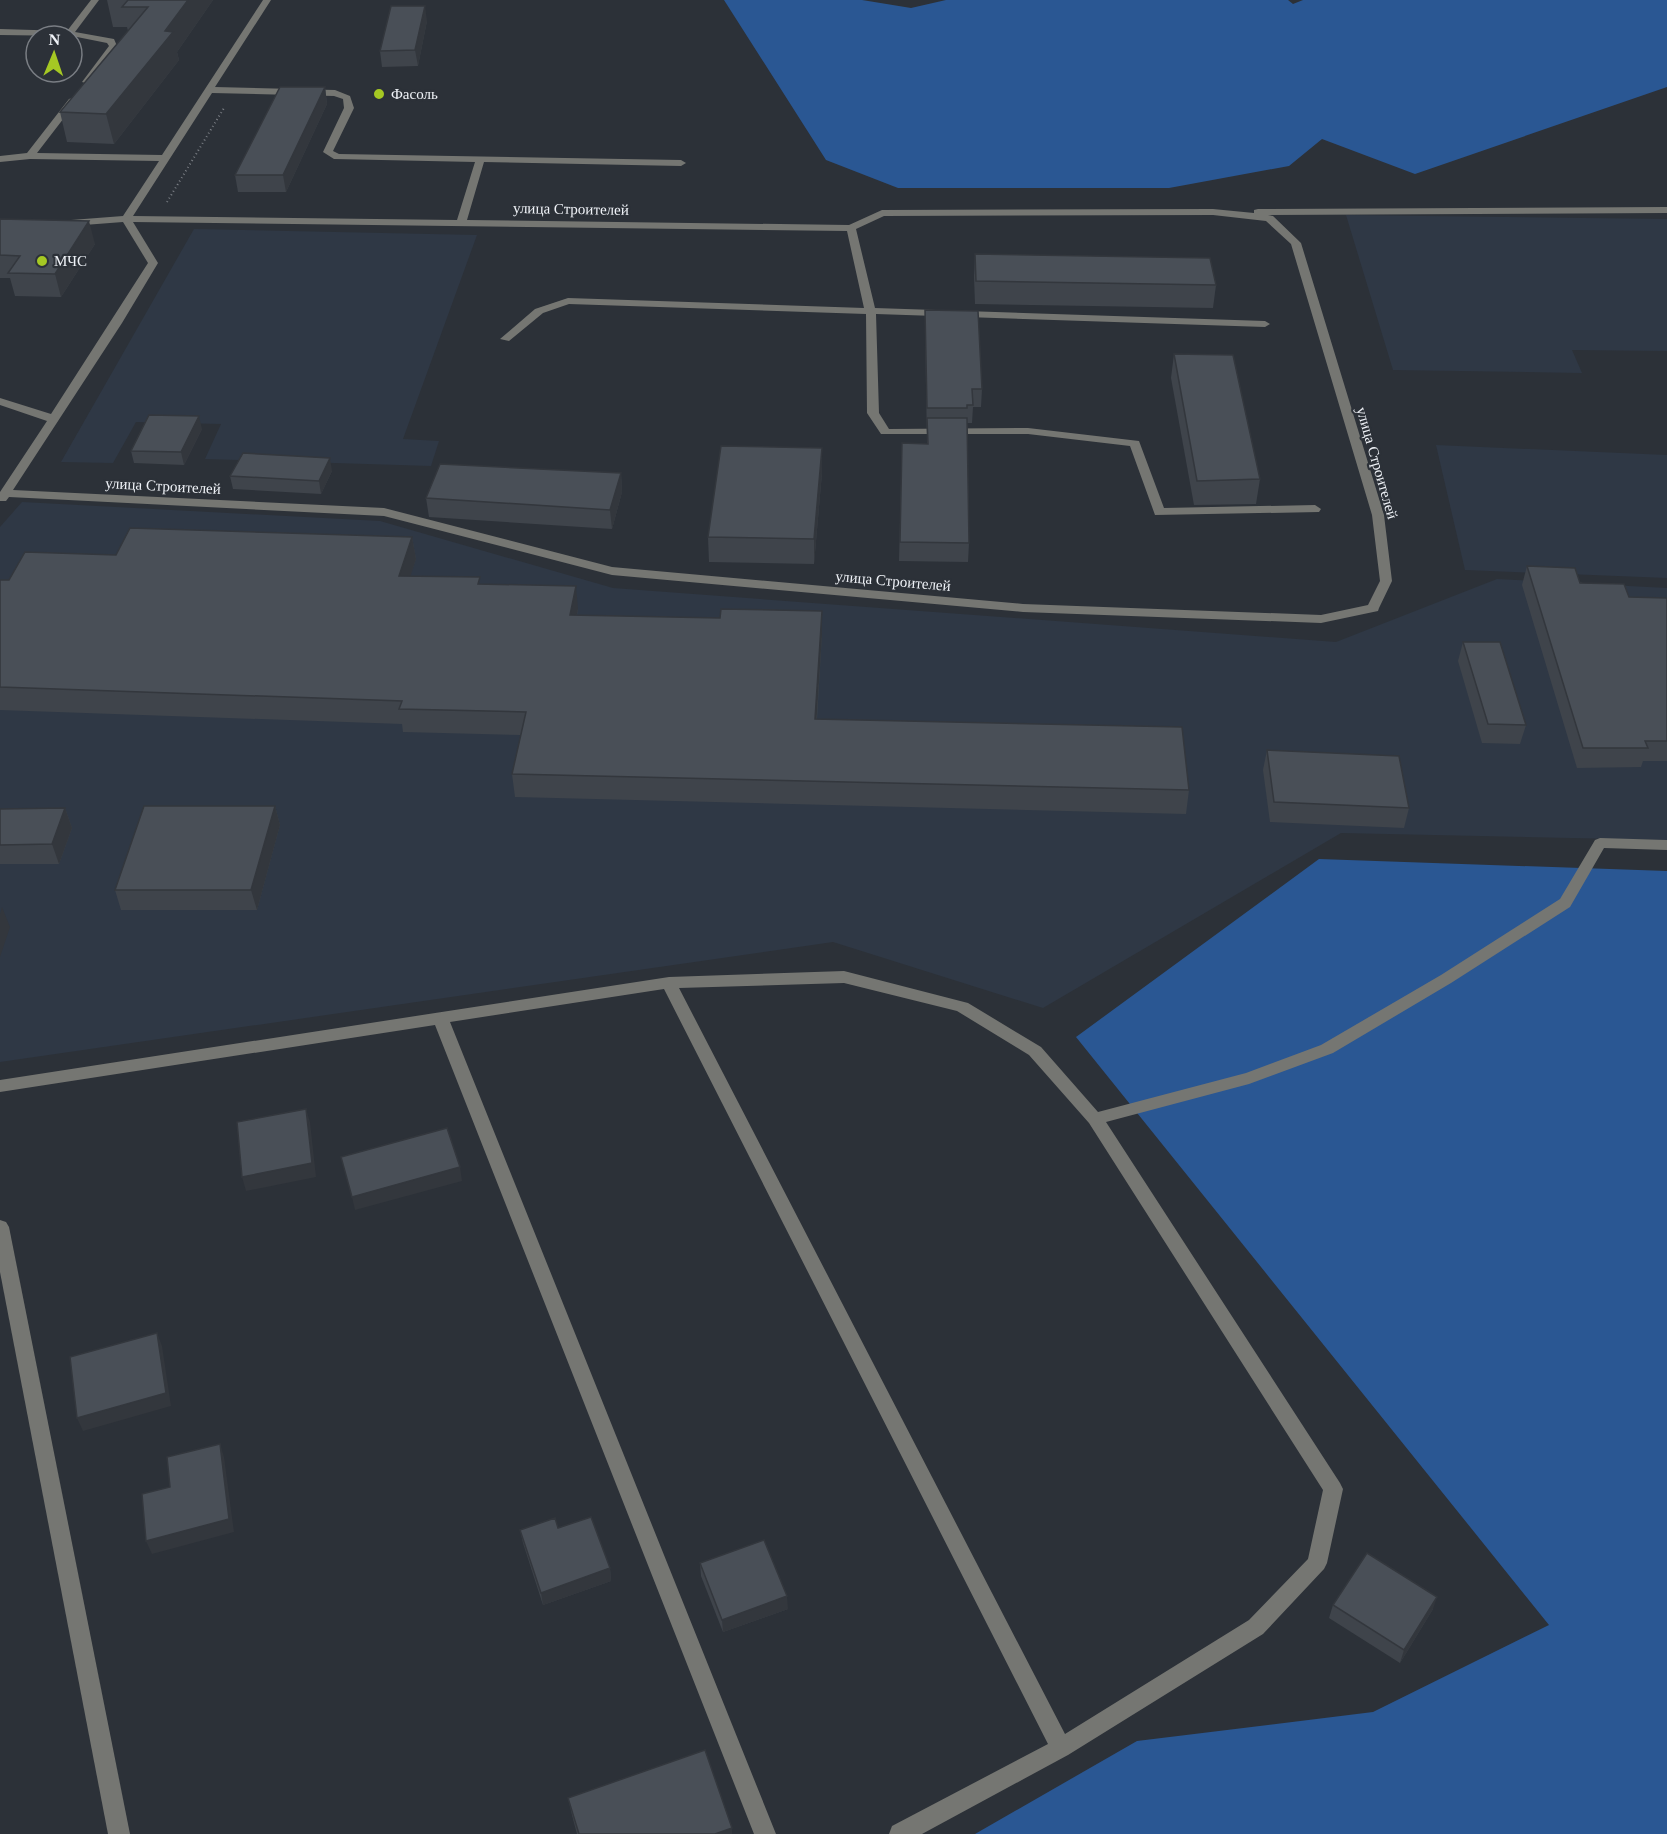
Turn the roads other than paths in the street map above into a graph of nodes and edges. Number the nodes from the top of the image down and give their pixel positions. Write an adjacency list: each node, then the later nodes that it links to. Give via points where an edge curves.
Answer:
1 (95, 0): 3 (street)
2 (267, 0): 7 (street)
3 (77, 24)
4 (0, 32): 5 (street)
5 (24, 33)
6 (84, 36): 8 (street, via 111,40 113,46)
7 (209, 90): 9 (street); 11 (street, via 335,93 347,99 349,108 328,153 337,157)
8 (30, 156): 9 (street); 10 (street)
9 (165, 158): 15 (street)
10 (0, 159)
11 (480, 161): 12 (street); 17 (street)
12 (681, 163)
13 (1667, 210): 14 (street)
14 (1213, 212): 18 (street, улица Строителей, via 882,213); 24 (street, улица Строителей, via 1269,219 1296,243 1378,514 1386,581 1372,608 1321,619 1023,608 612,571 384,512)
15 (126, 219): 16 (street); 17 (street, улица Строителей); 23 (street, улица Строителей, via 153,263)
16 (59, 222)
17 (461, 223): 18 (street, улица Строителей)
18 (851, 228): 19 (street)
19 (871, 313): 20 (street); 21 (street, via 568,301 539,311); 25 (street, via 873,413 885,432 1028,431 1135,442 1159,512)
20 (1265, 324)
21 (506, 339)
22 (0, 401): 23 (street)
23 (54, 419): 24 (street, улица Строителей)
24 (3, 497)
25 (1315, 509)
26 (1667, 845): 30 (street, via 1600,843 1565,903 1327,1049 1249,1078)
27 (669, 983): 28 (street); 30 (street, via 844,977 962,1007 1035,1051); 32 (street)
28 (440, 1017): 29 (street); 34 (street)
29 (0, 1086)
30 (1095, 1119): 32 (street, via 1333,1490 1317,1563 1256,1627)
31 (0, 1227): 33 (street)
32 (1061, 1748): 35 (street)
33 (119, 1834)
34 (765, 1834)
35 (900, 1834)

